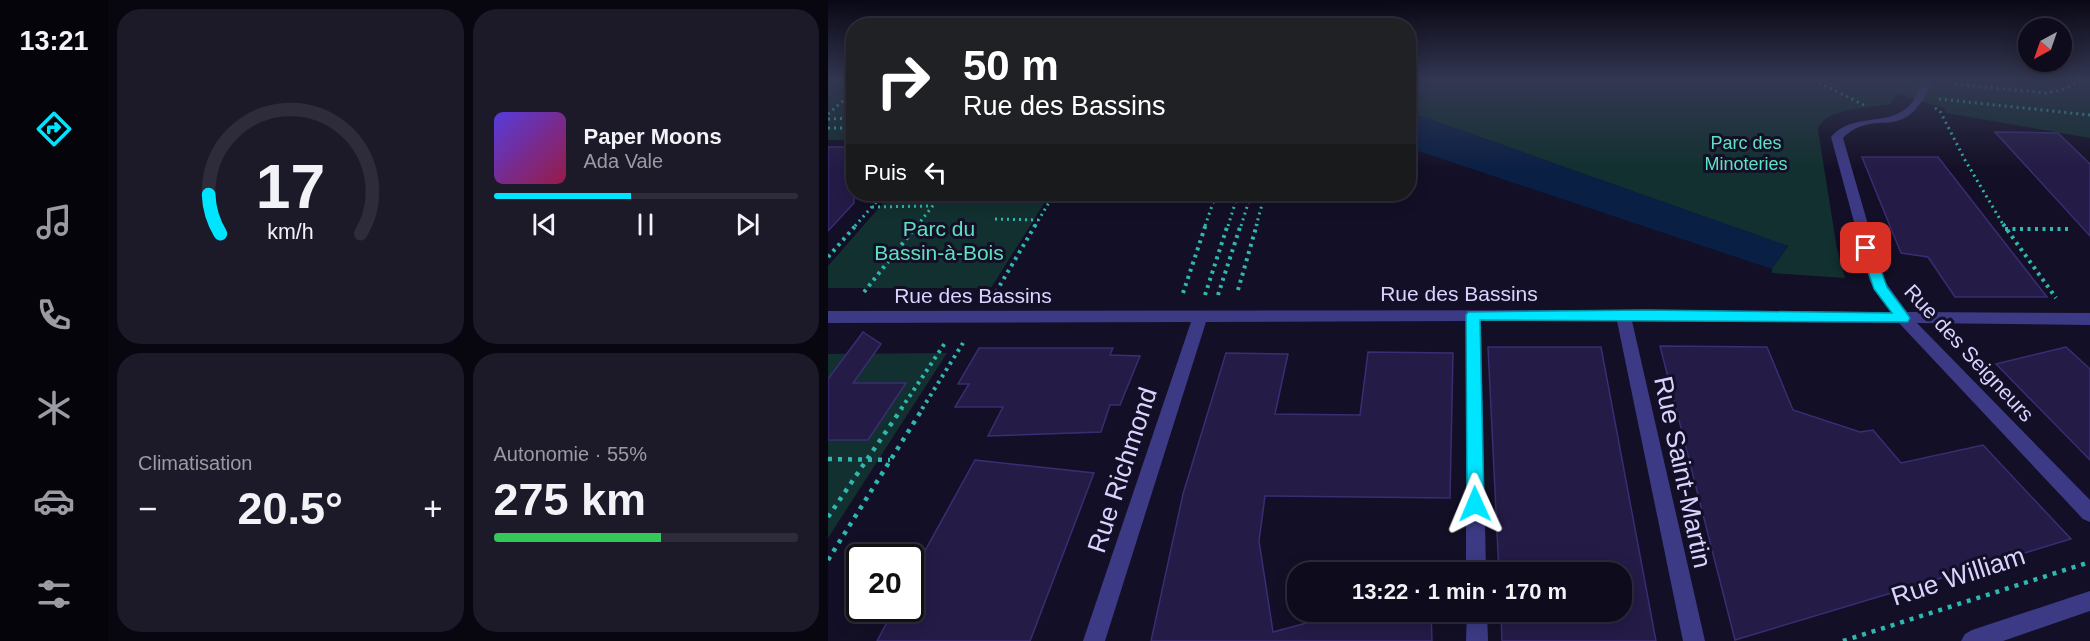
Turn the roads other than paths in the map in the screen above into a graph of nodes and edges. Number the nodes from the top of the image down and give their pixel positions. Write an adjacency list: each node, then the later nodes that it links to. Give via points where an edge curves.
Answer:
1 (1911, 110): 6 (street, Rue des Seigneurs, via 1848,128 1837,137 1877,281)
2 (1473, 315): 3 (street, Rue des Bassins); 4 (street, Rue des Bassins); 9 (street)
3 (1623, 315): 6 (street, Rue des Bassins); 14 (street, Rue Saint-Martin)
4 (1200, 316): 5 (street, Rue des Bassins); 12 (street, Rue Richmond)
5 (828, 318)
6 (1903, 318): 7 (street, Rue des Bassins); 8 (street, Rue des Seigneurs)
7 (2090, 319)
8 (2090, 513)
9 (1476, 562)
10 (2090, 601): 15 (street)
11 (1477, 622): 13 (street)
12 (1094, 641)
13 (1477, 641)
14 (1694, 641)
15 (1972, 641)

